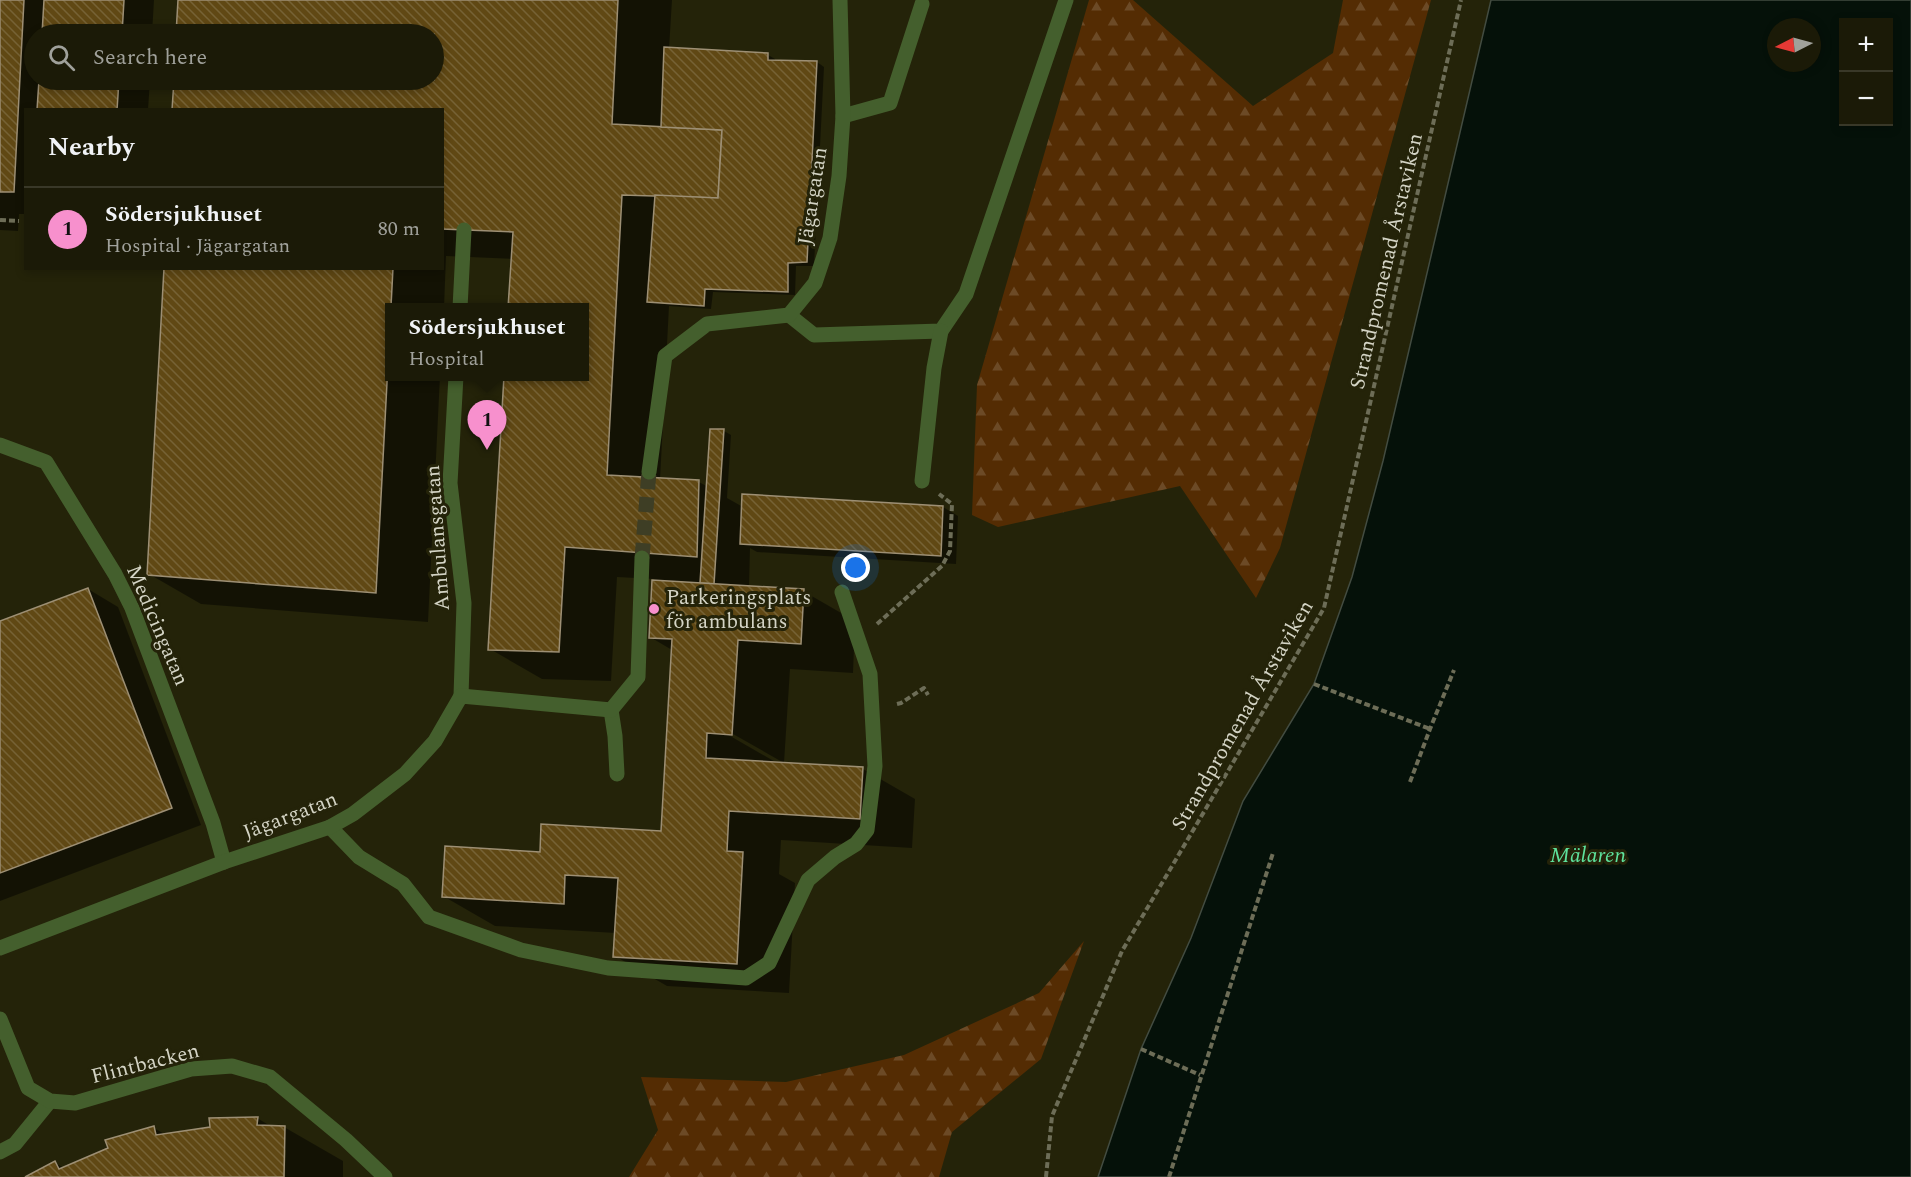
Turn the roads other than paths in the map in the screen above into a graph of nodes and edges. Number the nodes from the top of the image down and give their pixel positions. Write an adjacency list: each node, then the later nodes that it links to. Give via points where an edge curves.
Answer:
1 (840, 0): 4 (street, Jägargatan)
2 (1066, 0): 8 (street, via 966,294)
3 (922, 4): 4 (street, via 890,103)
4 (843, 116): 7 (street, Jägargatan, via 840,176 830,238 815,283)
5 (464, 230): 6 (street)
6 (460, 303)
7 (789, 315): 8 (street, via 814,335); 11 (street, via 707,324 665,356)
8 (940, 331): 12 (street)
9 (456, 381): 15 (street, Ambulansgatan, via 450,483 464,603)
10 (0, 445): 19 (street, Medicingatan, via 46,462 115,574 132,608)
11 (649, 472)
12 (922, 481)
13 (642, 558): 16 (street, via 638,677)
14 (842, 592): 18 (street, via 870,674 875,766 867,830 856,844 808,880 769,963 746,978 608,968 521,950 429,917 403,884 359,857)
15 (461, 696): 16 (street); 18 (street, Jägargatan, via 435,741 405,774)
16 (611, 710): 17 (street)
17 (617, 774)
18 (330, 827): 19 (street, Jägargatan)
19 (224, 862): 20 (street, Jägargatan)
20 (0, 948)
21 (0, 1019): 22 (street, via 28,1088)
22 (50, 1101): 23 (street, via 15,1144); 24 (street, Flintbacken, via 75,1103 191,1069 232,1066 270,1077)
23 (0, 1152)
24 (385, 1177)

